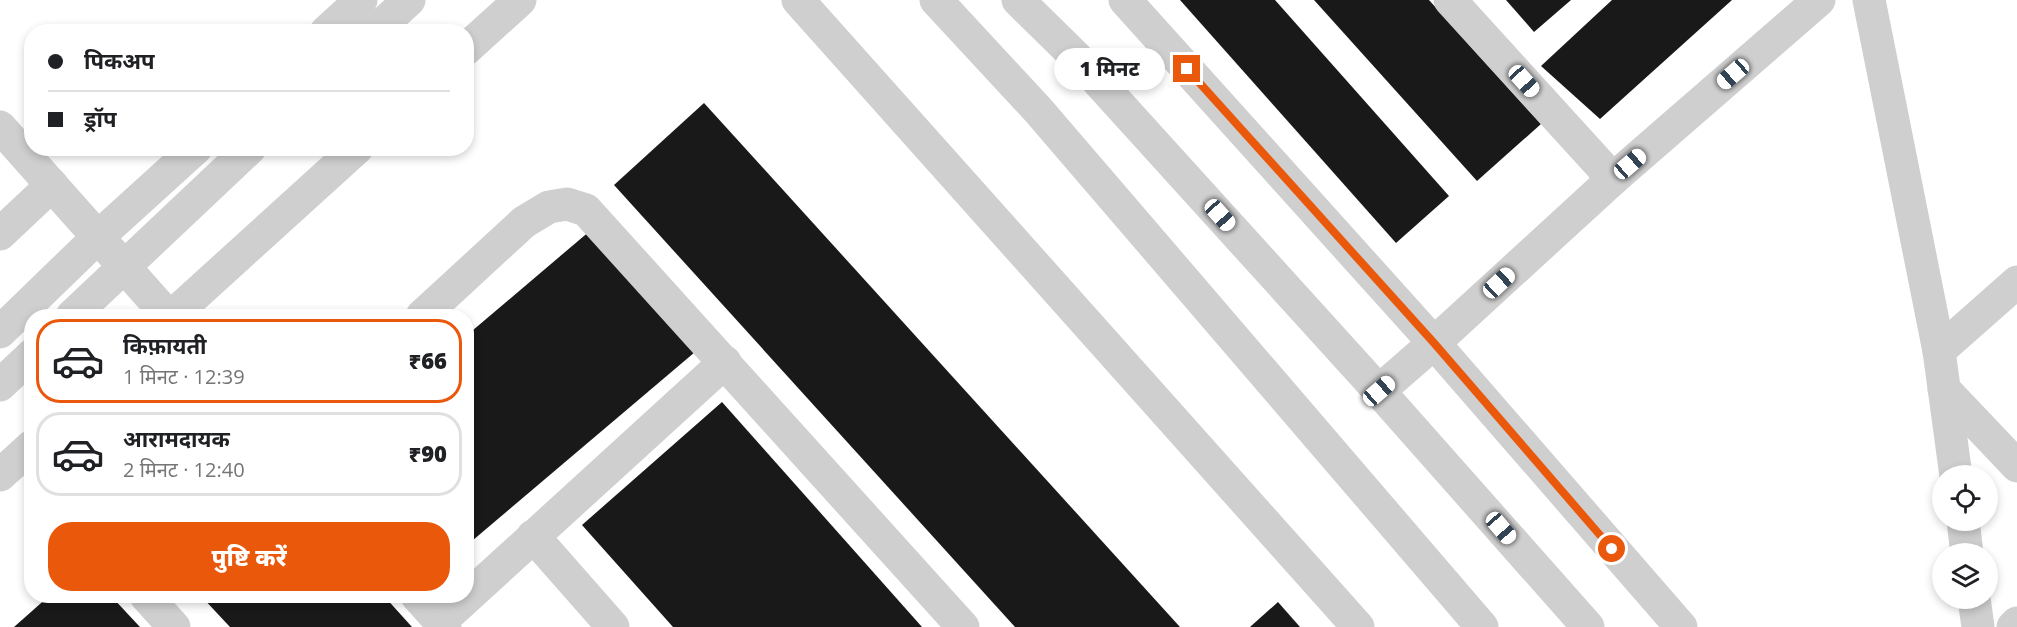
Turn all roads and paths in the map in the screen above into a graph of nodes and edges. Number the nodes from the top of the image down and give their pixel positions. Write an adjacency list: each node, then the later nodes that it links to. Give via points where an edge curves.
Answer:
1 (361, 0): 11 (street)
2 (409, 0): 12 (street)
3 (520, 0): 13 (street)
4 (798, 0): 51 (street)
5 (936, 0): 52 (street, via 1038,110)
6 (1018, 0): 37 (street, via 1076,57)
7 (1125, 0): 31 (street)
8 (1450, 0): 20 (street)
9 (1819, 0): 20 (street)
10 (1869, 0): 32 (street)
11 (335, 24)
12 (383, 24)
13 (474, 42)
14 (0, 127): 15 (street)
15 (24, 154)
16 (26, 156): 21 (street)
17 (187, 156): 23 (street)
18 (242, 156): 24 (street)
19 (348, 156): 28 (street)
20 (1613, 179): 31 (street)
21 (52, 185): 22 (street); 23 (street)
22 (0, 234)
23 (98, 237): 24 (street); 30 (street)
24 (124, 267): 26 (street); 27 (street)
25 (2017, 282): 32 (street)
26 (79, 309)
27 (163, 309)
28 (178, 309)
29 (430, 309): 34 (street, via 525,222 549,207 567,204 586,210)
30 (0, 332)
31 (1434, 343): 37 (street); 54 (street)
32 (1939, 351): 36 (street)
33 (24, 362): 35 (street)
34 (724, 362): 40 (street); 50 (street)
35 (0, 385)
36 (1944, 389): 38 (street); 39 (street)
37 (1379, 391): 53 (street)
38 (1954, 465)
39 (2017, 465)
40 (533, 536): 41 (street); 49 (street)
41 (474, 593)
42 (152, 603): 48 (street)
43 (423, 603): 47 (street)
44 (464, 603): 47 (street)
45 (1976, 609): 55 (street)
46 (2017, 623): 56 (street)
47 (442, 624)
48 (174, 627)
49 (613, 627)
50 (963, 627)
51 (1359, 627)
52 (1482, 627)
53 (1588, 627)
54 (1681, 627)
55 (1978, 627)
56 (2013, 627)

